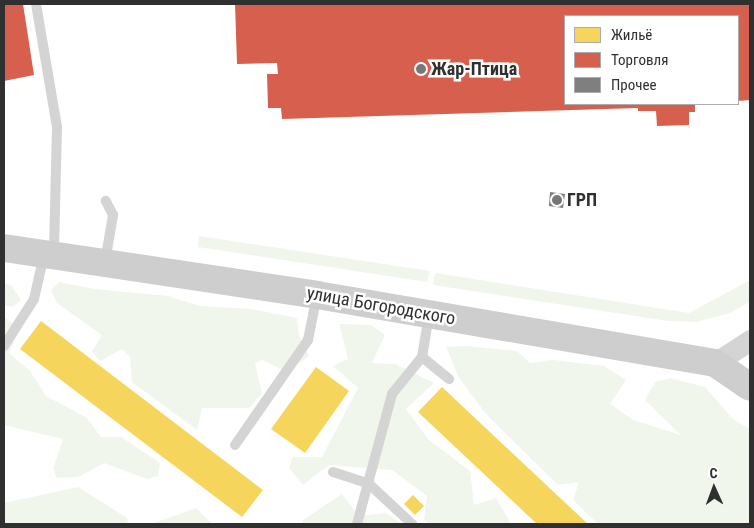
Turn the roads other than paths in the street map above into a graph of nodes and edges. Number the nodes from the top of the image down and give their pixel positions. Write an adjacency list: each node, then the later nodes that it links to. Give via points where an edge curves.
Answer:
1 (36, 4): 4 (lane, via 57,127)
2 (106, 201): 5 (lane, via 113,215)
3 (4, 248): 4 (street, улица Богородского)
4 (49, 255): 5 (street, улица Богородского); 9 (lane, via 34,299)
5 (105, 263): 6 (street, улица Богородского)
6 (317, 295): 7 (street, улица Богородского); 14 (lane, via 308,340)
7 (429, 314): 10 (lane); 11 (street, улица Богородского)
8 (750, 340): 11 (street)
9 (4, 346)
10 (422, 357): 12 (lane); 16 (lane, via 392,394)
11 (715, 363): 13 (street, улица Богородского)
12 (449, 379)
13 (750, 387)
14 (235, 445)
15 (333, 472): 16 (lane)
16 (369, 484): 17 (lane); 18 (lane)
17 (357, 524)
18 (412, 524)

